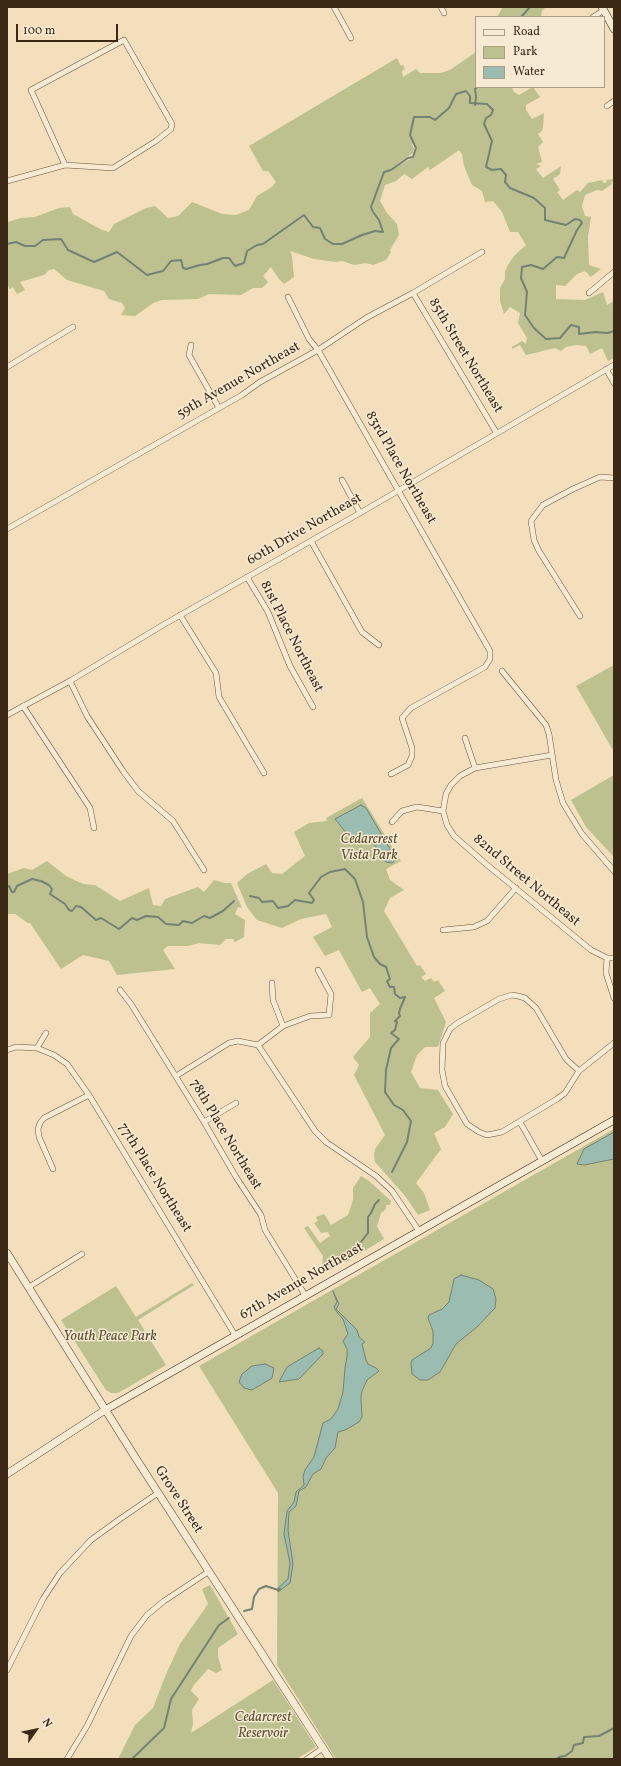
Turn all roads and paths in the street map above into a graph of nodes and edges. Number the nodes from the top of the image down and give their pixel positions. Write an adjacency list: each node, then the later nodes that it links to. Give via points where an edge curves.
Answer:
1 (334, 7): 7 (street)
2 (441, 7): 4 (street)
3 (603, 9): 5 (street); 6 (main road)
4 (444, 13)
5 (594, 16)
6 (614, 29)
7 (350, 38)
8 (614, 101): 9 (street)
9 (607, 106)
10 (65, 165): 10 (street, via 31,90 124,40 172,124 171,129 113,168); 11 (street)
11 (7, 181)
12 (482, 252): 14 (street, 59th Avenue Northeast)
13 (614, 272): 15 (street)
14 (413, 293): 19 (street, 59th Avenue Northeast, via 366,318); 25 (street, 85th Street Northeast)
15 (589, 293)
16 (288, 297): 19 (street, 83rd Place Northeast, via 309,339)
17 (73, 327): 21 (street)
18 (191, 345): 24 (street, via 189,354)
19 (318, 350): 24 (street, 59th Avenue Northeast); 28 (street, 83rd Place Northeast)
20 (614, 365): 22 (street, 60th Drive Northeast)
21 (7, 367)
22 (606, 370): 23 (street); 25 (street, 60th Drive Northeast)
23 (614, 384)
24 (219, 408): 30 (street, 59th Avenue Northeast)
25 (496, 432): 28 (street, 60th Drive Northeast)
26 (614, 478): 34 (street, via 600,477 573,489 543,505 531,521 539,551)
27 (342, 480): 29 (street)
28 (399, 490): 29 (street, 60th Drive Northeast); 45 (street, 83rd Place Northeast, via 490,651 490,659 485,667 412,708 402,718 412,748 412,756 408,765)
29 (360, 513): 31 (street, 60th Drive Northeast)
30 (7, 529)
31 (311, 541): 32 (street, 60th Drive Northeast); 35 (street, via 362,632)
32 (247, 578): 33 (street, 60th Drive Northeast); 39 (street, 81st Place Northeast, via 268,612 290,666)
33 (180, 615): 37 (street, 60th Drive Northeast); 44 (street, via 216,673 219,697)
34 (580, 616)
35 (379, 645)
36 (502, 671): 42 (street, via 546,725)
37 (70, 681): 38 (street, 60th Drive Northeast); 49 (street, via 87,716 123,772 138,791 173,821)
38 (23, 706): 40 (street, 60th Drive Northeast); 48 (street, via 90,808)
39 (313, 707)
40 (7, 715)
41 (465, 738): 43 (street)
42 (552, 755): 43 (street); 50 (street, via 563,803 582,834)
43 (475, 768): 46 (street, via 460,776 451,785 446,794)
44 (264, 773)
45 (391, 774)
46 (443, 811): 47 (street, via 417,807 402,811); 51 (street, 82nd Street Northeast, via 454,836)
47 (392, 822)
48 (94, 828)
49 (204, 870)
50 (614, 871)
51 (516, 888): 52 (street, via 481,924); 53 (street, 82nd Street Northeast, via 590,950)
52 (443, 930)
53 (607, 958): 54 (street); 58 (street, via 606,974)
54 (614, 958)
55 (318, 970): 59 (street, via 331,994 328,1015 310,1016)
56 (272, 983): 59 (street, via 273,1000)
57 (120, 990): 66 (street, 78th Place Northeast)
58 (614, 998)
59 (283, 1026): 62 (street)
60 (46, 1033): 63 (street)
61 (614, 1043): 65 (street)
62 (258, 1045): 66 (street, via 238,1041 229,1043); 74 (street, via 315,1131 392,1191)
63 (37, 1048): 64 (street, via 16,1047); 67 (street, 77th Place Northeast, via 67,1064)
64 (7, 1050)
65 (579, 1071): 71 (street, via 565,1093); 71 (street, via 566,1059 536,1008 525,998 512,995 499,999 450,1029 443,1044 442,1070 445,1086 467,1124 487,1134 502,1132)
66 (176, 1076): 70 (street, 78th Place Northeast)
67 (88, 1095): 73 (street, via 44,1118 40,1123 39,1137); 79 (street, 77th Place Northeast)
68 (236, 1103): 70 (street)
69 (614, 1120): 72 (main road, 67th Avenue Northeast)
70 (204, 1122): 78 (street, 78th Place Northeast, via 261,1215 266,1230)
71 (520, 1122): 72 (street)
72 (542, 1161): 74 (main road, 67th Avenue Northeast)
73 (53, 1168)
74 (419, 1231): 78 (main road, 67th Avenue Northeast)
75 (7, 1253): 77 (main road, Grove Street)
76 (82, 1254): 77 (street)
77 (29, 1287): 80 (main road, Grove Street)
78 (305, 1295): 79 (main road, 67th Avenue Northeast)
79 (235, 1335): 80 (main road, 67th Avenue Northeast)
80 (105, 1410): 81 (main road, 67th Avenue Northeast); 82 (main road, Grove Street)
81 (7, 1474)
82 (158, 1494): 83 (main road, Grove Street); 84 (street, via 91,1540 60,1573 43,1599)
83 (208, 1572): 85 (main road, Grove Street); 86 (street, via 164,1600 147,1615 131,1636 88,1726)
84 (7, 1670)
85 (323, 1748): 87 (street); 88 (main road, Grove Street)
86 (67, 1759)
87 (307, 1759)
88 (330, 1759)

